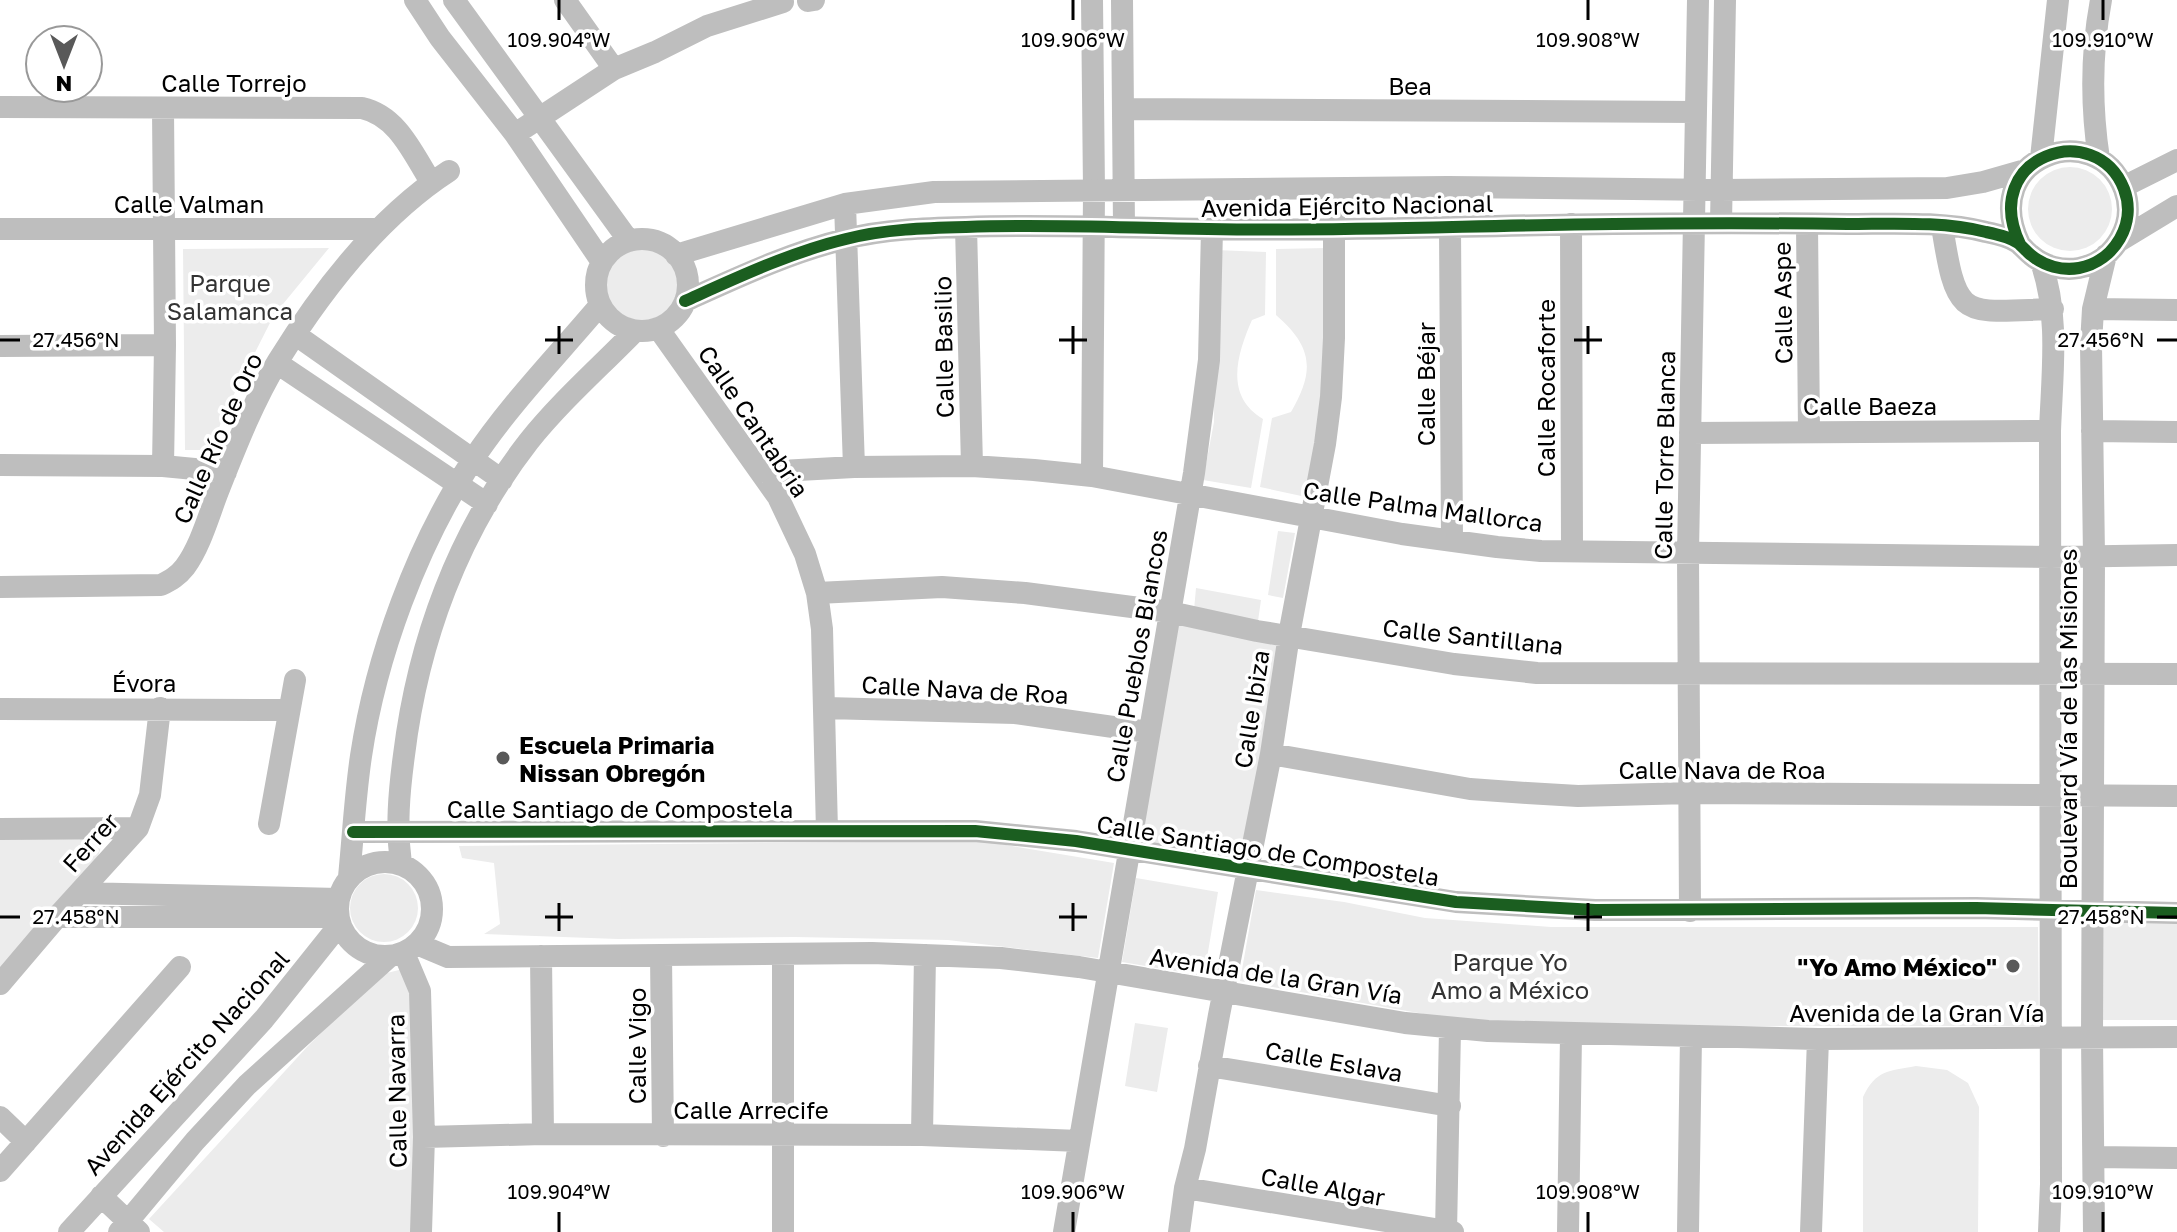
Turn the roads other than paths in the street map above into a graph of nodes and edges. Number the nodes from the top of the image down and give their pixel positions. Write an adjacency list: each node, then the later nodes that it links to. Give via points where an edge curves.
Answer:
1 (415, 0): 18 (street)
2 (454, 0): 17 (street)
3 (565, 0): 12 (street)
4 (1092, 0): 27 (street)
5 (1122, 0): 15 (street)
6 (1698, 0): 16 (street, Calle Torre Blanca)
7 (1725, 0): 28 (street)
8 (2058, 0): 21 (street)
9 (2101, 0): 19 (street, via 2093,85)
10 (783, 2): 11 (street)
11 (742, 8): 12 (street)
12 (614, 69): 17 (street)
13 (0, 107): 14 (street, Calle Torrejo)
14 (163, 109): 22 (street, Calle Torrejo, via 377,111); 41 (street)
15 (1124, 109): 16 (street, Bea); 24 (street)
16 (1696, 112): 26 (street, Calle Torre Blanca)
17 (540, 117): 18 (street); 46 (street)
18 (515, 134): 50 (street)
19 (2099, 159): 21 (street, via 2060,152); 23 (street)
20 (2177, 160): 23 (street)
21 (2033, 164): 28 (street, Avenida Ejército Nacional, via 1947,188); 47 (street, via 2014,186 2009,206)
22 (440, 177): 42 (street, Calle Río de Oro)
23 (2123, 187): 48 (street, via 2126,224)
24 (1125, 189): 25 (street, Avenida Ejército Nacional); 27 (street, Avenida Ejército Nacional); 38 (street)
25 (1334, 189): 26 (street, Avenida Ejército Nacional); 44 (street, Calle Ibiza)
26 (1695, 189): 28 (street, Avenida Ejército Nacional); 31 (street, Calle Torre Blanca)
27 (1094, 190): 29 (street, Avenida Ejército Nacional, via 934,192); 35 (street)
28 (1720, 190): 32 (street)
29 (845, 204): 45 (street); 49 (street, Avenida Ejército Nacional)
30 (2177, 206): 48 (street)
31 (1694, 223): 32 (street, Avenida Ejército Nacional); 33 (street, Avenida Ejército Nacional); 67 (street, Calle Torre Blanca)
32 (1721, 223): 34 (street, Avenida Ejército Nacional)
33 (1571, 224): 39 (street, Avenida Ejército Nacional); 82 (street, Calle Rocaforte)
34 (1807, 224): 36 (street, Avenida Ejército Nacional); 63 (street, Calle Aspe)
35 (1093, 226): 37 (street, Avenida Ejército Nacional); 38 (street, Avenida Ejército Nacional); 75 (street)
36 (1942, 226): 47 (street, Avenida Ejército Nacional, via 1987,232); 54 (street, via 1948,269 1965,304 1979,310)
37 (966, 227): 45 (street, Avenida Ejército Nacional); 71 (street, Calle Basilio)
38 (1124, 227): 43 (street, Avenida Ejército Nacional)
39 (1450, 227): 44 (street, Avenida Ejército Nacional); 81 (street, Calle Béjar)
40 (0, 229): 41 (street, Calle Valman)
41 (162, 229): 42 (street, Calle Valman); 60 (street)
42 (379, 229): 59 (street, Calle Río de Oro)
43 (1212, 229): 44 (street, Avenida Ejército Nacional); 78 (street, Calle Pueblos Blancos, via 1209,360)
44 (1335, 229): 80 (street, Calle Ibiza, via 1331,397)
45 (847, 238): 52 (street, Avenida Ejército Nacional); 72 (street)
46 (629, 241): 49 (street, via 659,243); 50 (street)
47 (2020, 244): 51 (street)
48 (2113, 248): 51 (street, via 2075,269); 55 (street, Boulevard Vía de las Misiones)
49 (676, 255): 52 (street, via 687,277)
50 (602, 262): 53 (street, via 596,276)
51 (2041, 262): 54 (street, Boulevard Vía de las Misiones)
52 (685, 301): 57 (street)
53 (600, 305): 58 (street, via 614,322); 68 (street)
54 (2053, 309): 64 (street, Boulevard Vía de las Misiones)
55 (2093, 309): 56 (street); 65 (street, Boulevard Vía de las Misiones)
56 (2177, 310)
57 (658, 328): 58 (street); 74 (street, Calle Cantabria)
58 (635, 331): 76 (street, via 530,440)
59 (296, 335): 62 (street, Calle Río de Oro); 68 (street)
60 (165, 345): 61 (street); 70 (street)
61 (0, 346)
62 (277, 363): 73 (street, Calle Río de Oro); 77 (street)
63 (1809, 431): 64 (street, Calle Baeza); 67 (street, Calle Baeza)
64 (2050, 431): 86 (street, Boulevard Vía de las Misiones)
65 (2092, 431): 66 (street); 85 (street, Boulevard Vía de las Misiones)
66 (2177, 432)
67 (1690, 433): 83 (street, Calle Torre Blanca)
68 (473, 459): 76 (street); 77 (street)
69 (0, 465): 70 (street)
70 (163, 466): 73 (street)
71 (972, 466): 72 (street, Calle Palma Mallorca); 75 (street, Calle Palma Mallorca)
72 (854, 467): 74 (street, Calle Palma Mallorca)
73 (226, 472): 87 (street, Calle Río de Oro, via 198,543 175,578 161,585)
74 (761, 472): 88 (street, Calle Cantabria, via 805,554)
75 (1092, 476): 78 (street, Calle Palma Mallorca)
76 (502, 480): 79 (street)
77 (458, 483): 79 (street); 111 (street, via 408,586 387,648 362,753)
78 (1190, 496): 80 (street, Calle Palma Mallorca); 89 (street, Calle Pueblos Blancos)
79 (487, 504): 109 (street, via 462,547 423,655 408,718)
80 (1311, 515): 81 (street, Calle Palma Mallorca); 90 (street, Calle Ibiza)
81 (1452, 541): 82 (street, Calle Palma Mallorca)
82 (1572, 551): 83 (street, Calle Palma Mallorca)
83 (1688, 553): 86 (street, Calle Palma Mallorca); 91 (street, Calle Torre Blanca)
84 (2177, 555): 85 (street, Calle Palma Mallorca)
85 (2094, 556): 86 (street, Calle Palma Mallorca); 92 (street, Boulevard Vía de las Misiones)
86 (2051, 557): 94 (street, Boulevard Vía de las Misiones)
87 (0, 587)
88 (817, 593): 89 (street, Calle Santillana, via 957,588); 97 (street, Calle Cantabria)
89 (1170, 612): 90 (street, Calle Santillana); 100 (street, Calle Pueblos Blancos)
90 (1289, 635): 91 (street, Calle Santillana, via 1537,673); 101 (street, Calle Ibiza)
91 (1689, 674): 94 (street, Calle Santillana); 102 (street, Calle Torre Blanca)
92 (2093, 674): 93 (street, Calle Santillana); 94 (street, Calle Santillana); 104 (street, Boulevard Vía de las Misiones)
93 (2177, 674)
94 (2053, 676): 103 (street, Boulevard Vía de las Misiones)
95 (295, 680): 99 (street)
96 (160, 708): 98 (street, Évora); 99 (street, Évora); 107 (street, Ferrer, via 150,795)
97 (826, 708): 100 (street, Calle Nava de Roa, via 1015,713); 110 (street, Calle Cantabria)
98 (0, 709)
99 (288, 710): 106 (street)
100 (1148, 732): 112 (street, Calle Pueblos Blancos)
101 (1271, 754): 102 (street, Calle Nava de Roa, via 1470,789 1578,796); 114 (street, Calle Ibiza)
102 (1690, 793): 103 (street, Calle Nava de Roa); 118 (street, Calle Torre Blanca)
103 (2051, 796): 104 (street, Calle Nava de Roa); 117 (street, Boulevard Vía de las Misiones)
104 (2093, 796): 105 (street, Calle Nava de Roa); 119 (street, Boulevard Vía de las Misiones)
105 (2177, 796)
106 (269, 824)
107 (138, 828): 108 (street); 116 (street, Ferrer)
108 (0, 829)
109 (397, 831): 110 (street, Calle Santiago de Compostela); 111 (street, Calle Santiago de Compostela); 113 (street)
110 (827, 831): 112 (street, Calle Santiago de Compostela, via 975,831)
111 (353, 832): 115 (street)
112 (1129, 850): 114 (street, Calle Santiago de Compostela); 129 (street, Calle Pueblos Blancos)
113 (401, 864): 115 (street, via 382,861); 123 (street, via 426,884 433,916 428,931)
114 (1248, 868): 118 (street, Calle Santiago de Compostela, via 1456,902); 131 (street, Calle Ibiza)
115 (349, 877): 120 (street)
116 (79, 893): 120 (street); 122 (street, Ferrer)
117 (2052, 910): 118 (street, Calle Santiago de Compostela); 119 (street, Calle Santiago de Compostela); 137 (street, Boulevard Vía de las Misiones)
118 (1690, 911)
119 (2093, 912): 121 (street, Calle Santiago de Compostela); 135 (street, Boulevard Vía de las Misiones)
120 (339, 913): 122 (street); 123 (street, via 347,938 359,949 374,955); 153 (street, Avenida Ejército Nacional, via 264,1019)
121 (2177, 913)
122 (57, 917): 130 (street, Ferrer)
123 (404, 951): 127 (street, Avenida de la Gran Vía, via 448,957); 146 (street, Calle Navarra, via 420,991); 154 (street, via 297,1037 247,1085)
124 (783, 954): 125 (street, Avenida de la Gran Vía); 126 (street, Avenida de la Gran Vía); 143 (street)
125 (661, 955): 127 (street, Avenida de la Gran Vía); 145 (street, Calle Vigo)
126 (925, 955): 129 (street, Avenida de la Gran Vía); 144 (street)
127 (541, 956): 142 (street)
128 (180, 967): 148 (street)
129 (1110, 972): 131 (street, Avenida de la Gran Vía); 147 (street, Calle Pueblos Blancos)
130 (0, 984)
131 (1223, 992): 132 (street, Avenida de la Gran Vía); 139 (street, Calle Ibiza)
132 (1450, 1029): 133 (street, Avenida de la Gran Vía); 140 (street)
133 (1571, 1035): 134 (street, Avenida de la Gran Vía); 162 (street)
134 (1691, 1036): 138 (street, Avenida de la Gran Vía); 163 (street)
135 (2092, 1037): 136 (street, Avenida de la Gran Vía); 137 (street, Avenida de la Gran Vía); 149 (street, Boulevard Vía de las Misiones)
136 (2177, 1037)
137 (2051, 1038): 138 (street, Avenida de la Gran Vía); 165 (street, Boulevard Vía de las Misiones)
138 (1818, 1039): 164 (street)
139 (1209, 1066): 140 (street, Calle Eslava); 152 (street, Calle Ibiza)
140 (1450, 1106): 160 (street)
141 (0, 1117): 148 (street)
142 (543, 1134): 145 (street, Calle Arrecife); 146 (street, Calle Arrecife)
143 (783, 1135): 144 (street, Calle Arrecife); 145 (street, Calle Arrecife); 157 (street)
144 (922, 1135): 147 (street, Calle Arrecife)
145 (663, 1136)
146 (424, 1137): 156 (street, Calle Navarra)
147 (1079, 1141): 158 (street, Calle Pueblos Blancos)
148 (26, 1142): 151 (street)
149 (2094, 1157): 150 (street); 166 (street, Boulevard Vía de las Misiones)
150 (2177, 1158)
151 (0, 1171)
152 (1185, 1188): 159 (street, Calle Ibiza); 160 (street, Calle Algar)
153 (101, 1196): 154 (street); 155 (street, Avenida Ejército Nacional)
154 (129, 1228)
155 (69, 1232)
156 (421, 1232)
157 (783, 1232)
158 (1064, 1232)
159 (1179, 1232)
160 (1446, 1232): 161 (street, Calle Algar)
161 (1453, 1232)
162 (1568, 1232)
163 (1688, 1232)
164 (1811, 1232)
165 (2049, 1232)
166 (2094, 1232)

